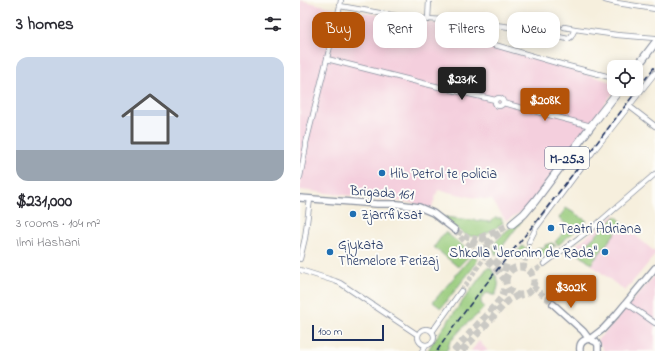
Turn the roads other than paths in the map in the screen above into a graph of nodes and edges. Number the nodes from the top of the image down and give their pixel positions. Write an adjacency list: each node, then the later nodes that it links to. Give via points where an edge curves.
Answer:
1 (341, 0): 4 (street)
2 (429, 0): 6 (street)
3 (605, 0): 5 (street)
4 (340, 6): 6 (street); 14 (street)
5 (655, 9)
6 (428, 20): 7 (street)
7 (435, 20)
8 (499, 26): 10 (street, via 568,39)
9 (564, 27): 10 (street)
10 (575, 29): 11 (street)
11 (655, 38)
12 (655, 43): 15 (main road)
13 (499, 46): 17 (street)
14 (327, 59): 21 (street, via 495,100 500,98 503,103); 24 (street)
15 (642, 60)
16 (655, 73): 18 (street)
17 (607, 76)
18 (653, 80): 20 (street)
19 (615, 96): 21 (main road, M-25.3)
20 (629, 106): 22 (street); 29 (street, via 536,228)
21 (591, 126): 27 (main road, M-25.3, via 535,201)
22 (655, 126)
23 (655, 174): 31 (street)
24 (300, 178)
25 (300, 198): 26 (street, Brigada 161)
26 (310, 199): 28 (street, Brigada 161, via 419,207 433,213); 30 (street)
27 (512, 224)
28 (454, 230)
29 (530, 242)
30 (300, 259)
31 (544, 264)
32 (655, 268): 35 (street)
33 (300, 270): 41 (street, via 335,280)
34 (460, 291): 40 (street)
35 (626, 303): 37 (street); 39 (street)
36 (553, 304): 38 (street)
37 (655, 323)
38 (578, 327): 42 (street); 43 (street)
39 (603, 329): 42 (street); 44 (street)
40 (432, 332): 41 (street, via 424,329); 45 (street, via 434,340)
41 (418, 335): 45 (street, via 419,341)
42 (590, 339): 43 (street); 44 (street)
43 (582, 342): 47 (street)
44 (597, 343): 48 (street)
45 (426, 346): 46 (street)
46 (422, 351)
47 (580, 351)
48 (598, 351)

